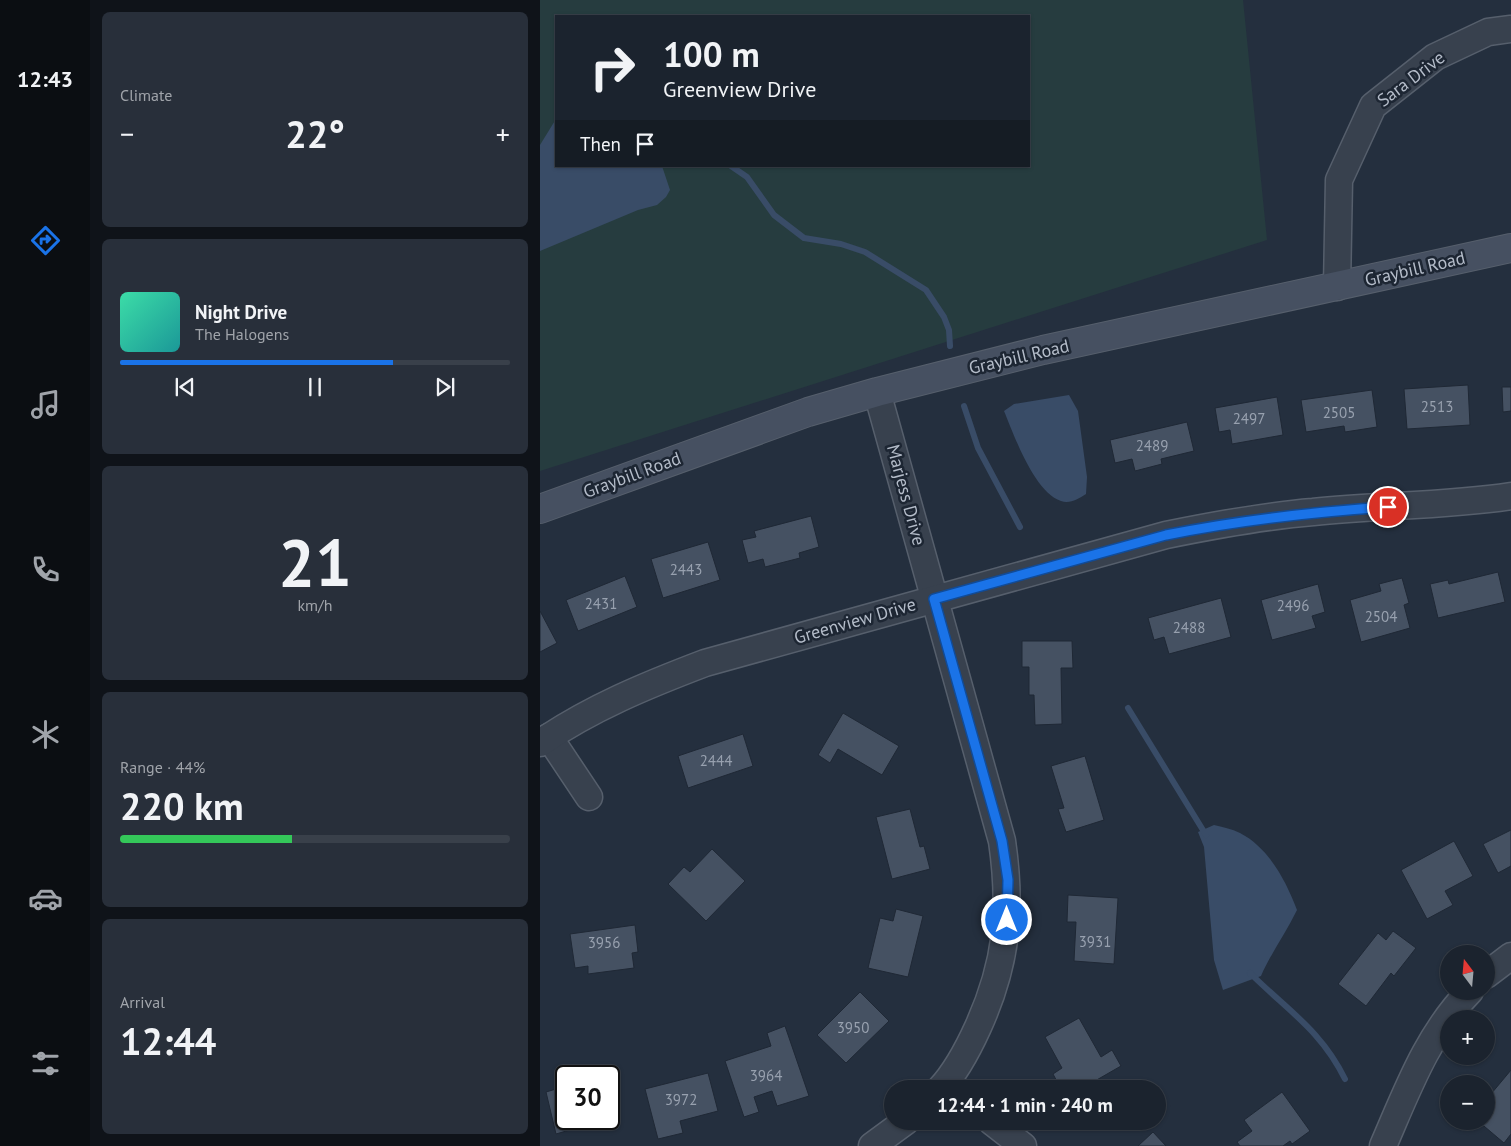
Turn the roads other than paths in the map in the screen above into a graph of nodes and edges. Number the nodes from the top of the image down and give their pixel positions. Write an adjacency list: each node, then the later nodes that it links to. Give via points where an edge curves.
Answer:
1 (1511, 29): 3 (street, Sara Drive, via 1488,32 1435,57 1373,106 1339,180)
2 (1511, 248): 3 (street, Graybill Road)
3 (1337, 287): 4 (street, Graybill Road, via 1043,350)
4 (877, 392): 6 (street, Graybill Road, via 808,412); 7 (street, Marjess Drive)
5 (1511, 496): 7 (street, Greenview Drive, via 1231,522 1166,535)
6 (540, 509)
7 (934, 599): 8 (street, Greenview Drive, via 705,663 598,708); 13 (street, Marjess Drive, via 1002,841 1008,880 1003,950 991,998)
8 (544, 740): 9 (street)
9 (589, 797)
10 (1511, 956): 11 (street)
11 (1495, 968)
12 (1463, 1000): 18 (street, via 1437,1031 1419,1062)
13 (951, 1080)
14 (894, 1130): 16 (street)
15 (1003, 1130): 17 (street)
16 (872, 1146)
17 (1023, 1146)
18 (1383, 1146)

